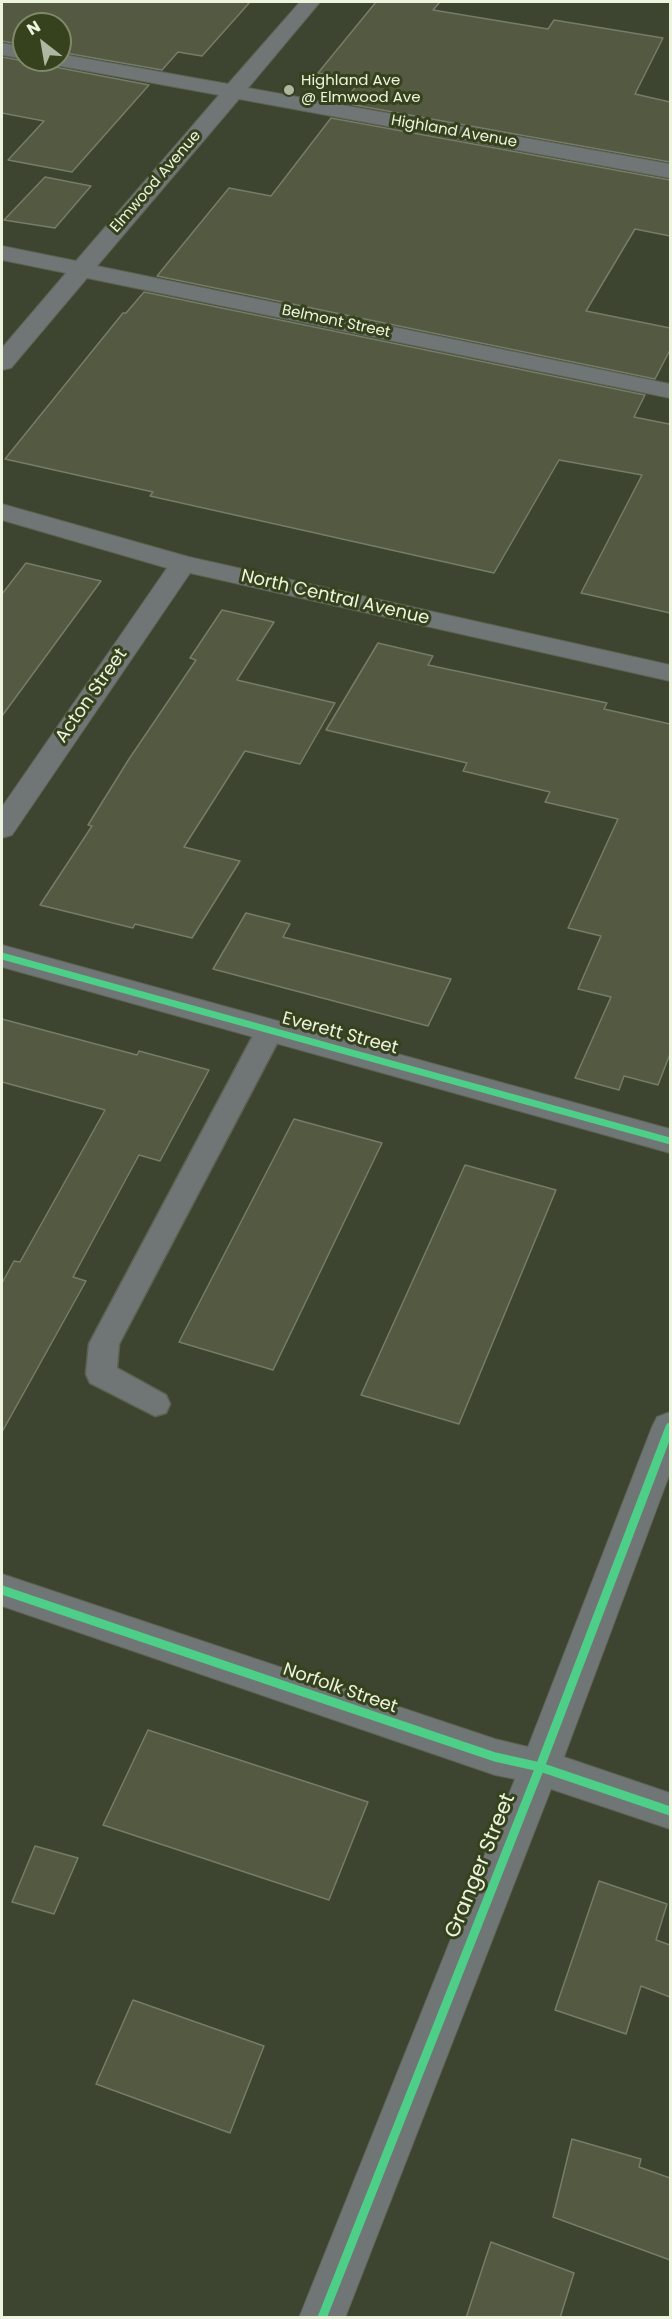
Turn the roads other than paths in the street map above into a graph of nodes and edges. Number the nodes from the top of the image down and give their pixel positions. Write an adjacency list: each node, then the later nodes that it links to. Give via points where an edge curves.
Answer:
1 (310, 2): 3 (street, Elmwood Avenue)
2 (72, 62): 3 (street, Highland Avenue)
3 (234, 92): 4 (street, Highland Avenue); 6 (street, Elmwood Avenue)
4 (670, 171)
5 (2, 254): 6 (street, Belmont Street)
6 (81, 269): 7 (street, Elmwood Avenue); 8 (street, Belmont Street)
7 (2, 363)
8 (670, 392)
9 (2, 512): 10 (street, North Central Avenue)
10 (183, 564): 11 (street, North Central Avenue); 12 (street, Acton Street)
11 (670, 673)
12 (2, 828)
13 (2, 956): 14 (street, Everett Street)
14 (270, 1030): 15 (street, Everett Street); 16 (lane, via 104,1344 101,1374)
15 (670, 1141)
16 (155, 1404)
17 (670, 1426): 19 (street, Granger Street)
18 (2, 1590): 19 (street, Norfolk Street, via 495,1757)
19 (540, 1767): 20 (street, Norfolk Street); 21 (street, Granger Street)
20 (670, 1811)
21 (322, 2318)

